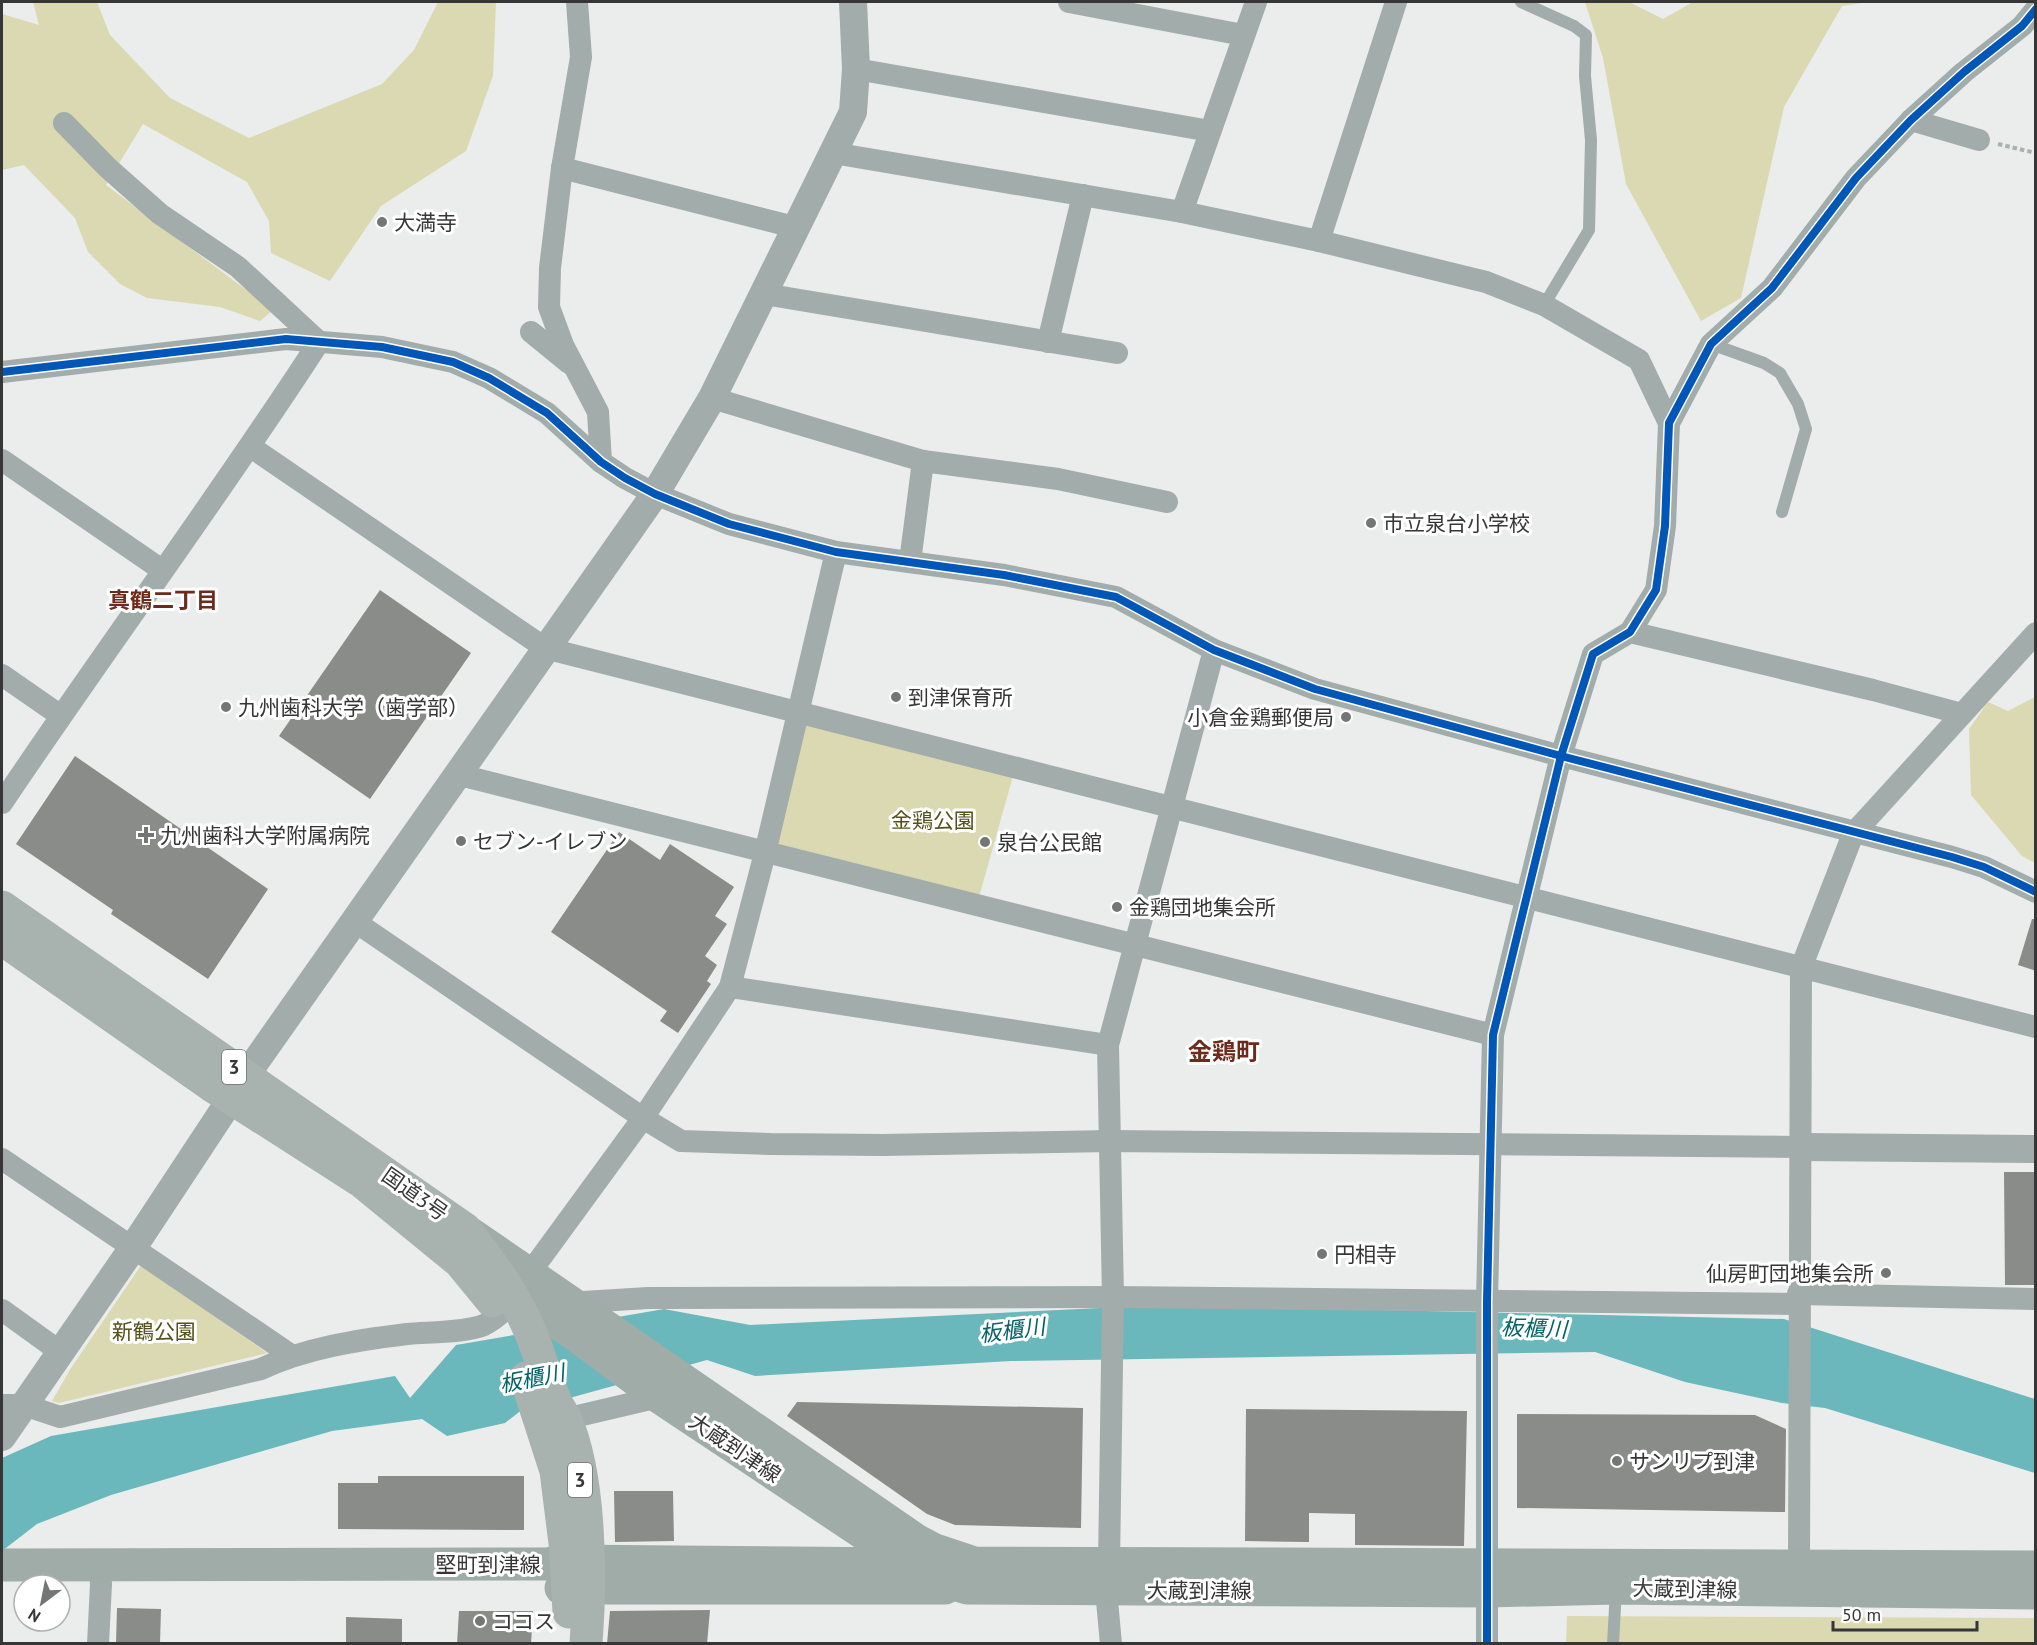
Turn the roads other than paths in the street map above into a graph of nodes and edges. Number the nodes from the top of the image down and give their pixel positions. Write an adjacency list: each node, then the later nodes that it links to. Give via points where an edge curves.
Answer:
1 (577, 2): 15 (street, via 581,57)
2 (853, 2): 9 (street)
3 (1069, 2): 8 (street)
4 (1256, 2): 8 (street)
5 (1396, 2): 19 (street)
6 (1521, 2): 21 (lane, via 1586,35 1591,150 1589,230)
7 (2036, 9): 10 (street, via 2022,26)
8 (1243, 35): 12 (street)
9 (856, 69): 12 (street); 14 (street, via 853,112)
10 (1911, 120): 13 (street); 25 (street, via 1856,178 1772,288)
11 (64, 123): 23 (street, via 160,214 238,267)
12 (1210, 131): 17 (street)
13 (1979, 140)
14 (833, 153): 16 (street); 18 (street)
15 (562, 168): 18 (street); 27 (street, via 549,307)
16 (1083, 195): 17 (street); 24 (street)
17 (1182, 212): 19 (street)
18 (794, 227): 20 (street)
19 (1319, 241): 21 (street, via 1486,282)
20 (764, 294): 24 (street); 29 (street)
21 (1544, 305): 30 (street, via 1638,360)
22 (531, 332): 27 (street)
23 (319, 342): 28 (street, via 286,339); 31 (street); 34 (street, via 382,347 453,363 489,378 547,413)
24 (1048, 342): 26 (street)
25 (1711, 344): 30 (street); 37 (lane, via 1764,363 1780,373 1798,404 1806,429)
26 (1117, 353)
27 (573, 366): 34 (street, via 598,412)
28 (2, 372)
29 (712, 398): 33 (street); 35 (street)
30 (1669, 423): 41 (street, via 1665,526 1656,590)
31 (251, 447): 40 (street); 43 (street)
32 (2, 459): 40 (street)
33 (923, 461): 36 (street, via 1059,479); 39 (street)
34 (601, 462): 35 (street)
35 (655, 494): 38 (street, via 729,524); 43 (street)
36 (1167, 502)
37 (1782, 512)
38 (836, 552): 39 (street); 46 (street)
39 (910, 562): 44 (street, via 1116,597)
40 (162, 570): 48 (street)
41 (1630, 632): 47 (street); 49 (street, via 1593,654)
42 (2036, 633): 47 (street)
43 (545, 648): 46 (street); 50 (street)
44 (1214, 650): 49 (street, via 1315,689); 52 (street)
45 (2, 675): 48 (street)
46 (797, 713): 52 (street); 54 (street)
47 (1962, 714): 53 (street)
48 (61, 716): 51 (street)
49 (1561, 756): 53 (street); 56 (street)
50 (456, 774): 54 (street); 58 (street)
51 (2, 803)
52 (1170, 808): 56 (street); 60 (street)
53 (1853, 834): 55 (street, via 1962,861); 61 (street)
54 (765, 852): 60 (street); 62 (street)
55 (2036, 892)
56 (1527, 898): 61 (street); 64 (street)
57 (2, 907): 66 (highway, 国道3号 / 3)
58 (354, 921): 66 (street); 67 (street)
59 (2, 939): 66 (highway, 国道3号 / 3)
60 (1136, 947): 64 (street); 65 (street)
61 (1801, 968): 63 (street); 70 (street)
62 (730, 987): 65 (street); 67 (street)
63 (2036, 1028)
64 (1493, 1035): 69 (street)
65 (1108, 1045): 68 (street)
66 (240, 1087): 73 (street); 79 (highway, 国道3号 / 3, via 362,1180 460,1262 480,1284); 79 (highway, 国道3号 / 3, via 465,1229)
67 (643, 1118): 68 (street, via 681,1141 884,1145); 79 (street)
68 (1109, 1141): 69 (street); 74 (street)
69 (1491, 1142): 70 (street); 77 (street)
70 (1802, 1147): 71 (street); 75 (street)
71 (2036, 1149)
72 (2, 1159): 73 (street)
73 (132, 1249): 81 (street); 82 (street)
74 (1113, 1297): 77 (street); 80 (street, via 648,1298); 94 (street)
75 (1798, 1299): 76 (street); 77 (street); 88 (street)
76 (2036, 1299)
77 (1487, 1302): 95 (street)
78 (2, 1310): 81 (street)
79 (516, 1310): 80 (main road, 大蔵到津線); 82 (street, via 482,1326 407,1334); 85 (highway, 国道3号 / 3)
80 (580, 1318): 83 (main road, 大蔵到津線)
81 (59, 1351): 84 (street)
82 (291, 1355): 84 (street, via 261,1370 60,1417)
83 (664, 1389): 85 (street); 87 (main road, 大蔵到津線); 93 (main road, 大蔵到津線, via 935,1550)
84 (13, 1405): 86 (street)
85 (552, 1409): 92 (highway, 国道3号 / 3, via 579,1471)
86 (2, 1437)
87 (903, 1564): 92 (main road, 堅町到津線); 93 (main road, 堅町到津線)
88 (1799, 1564): 89 (main road, 大蔵到津線); 95 (main road, 大蔵到津線)
89 (2036, 1567)
90 (2, 1571): 91 (main road, 堅町到津線)
91 (100, 1574): 92 (main road, 堅町到津線, via 346,1587 546,1586); 98 (street)
92 (578, 1575): 93 (main road, 堅町到津線); 99 (highway, 国道3号 / 3); 100 (highway, 国道3号 / 3)
93 (971, 1576): 94 (main road, 大蔵到津線)
94 (1108, 1577): 95 (main road, 大蔵到津線); 101 (street)
95 (1487, 1577): 96 (main road, 大蔵到津線); 102 (street)
96 (1616, 1588): 97 (main road, 大蔵到津線); 103 (lane)
97 (2036, 1593)
98 (98, 1644)
99 (566, 1644)
100 (586, 1644)
101 (1111, 1644)
102 (1486, 1644)
103 (1613, 1644)

